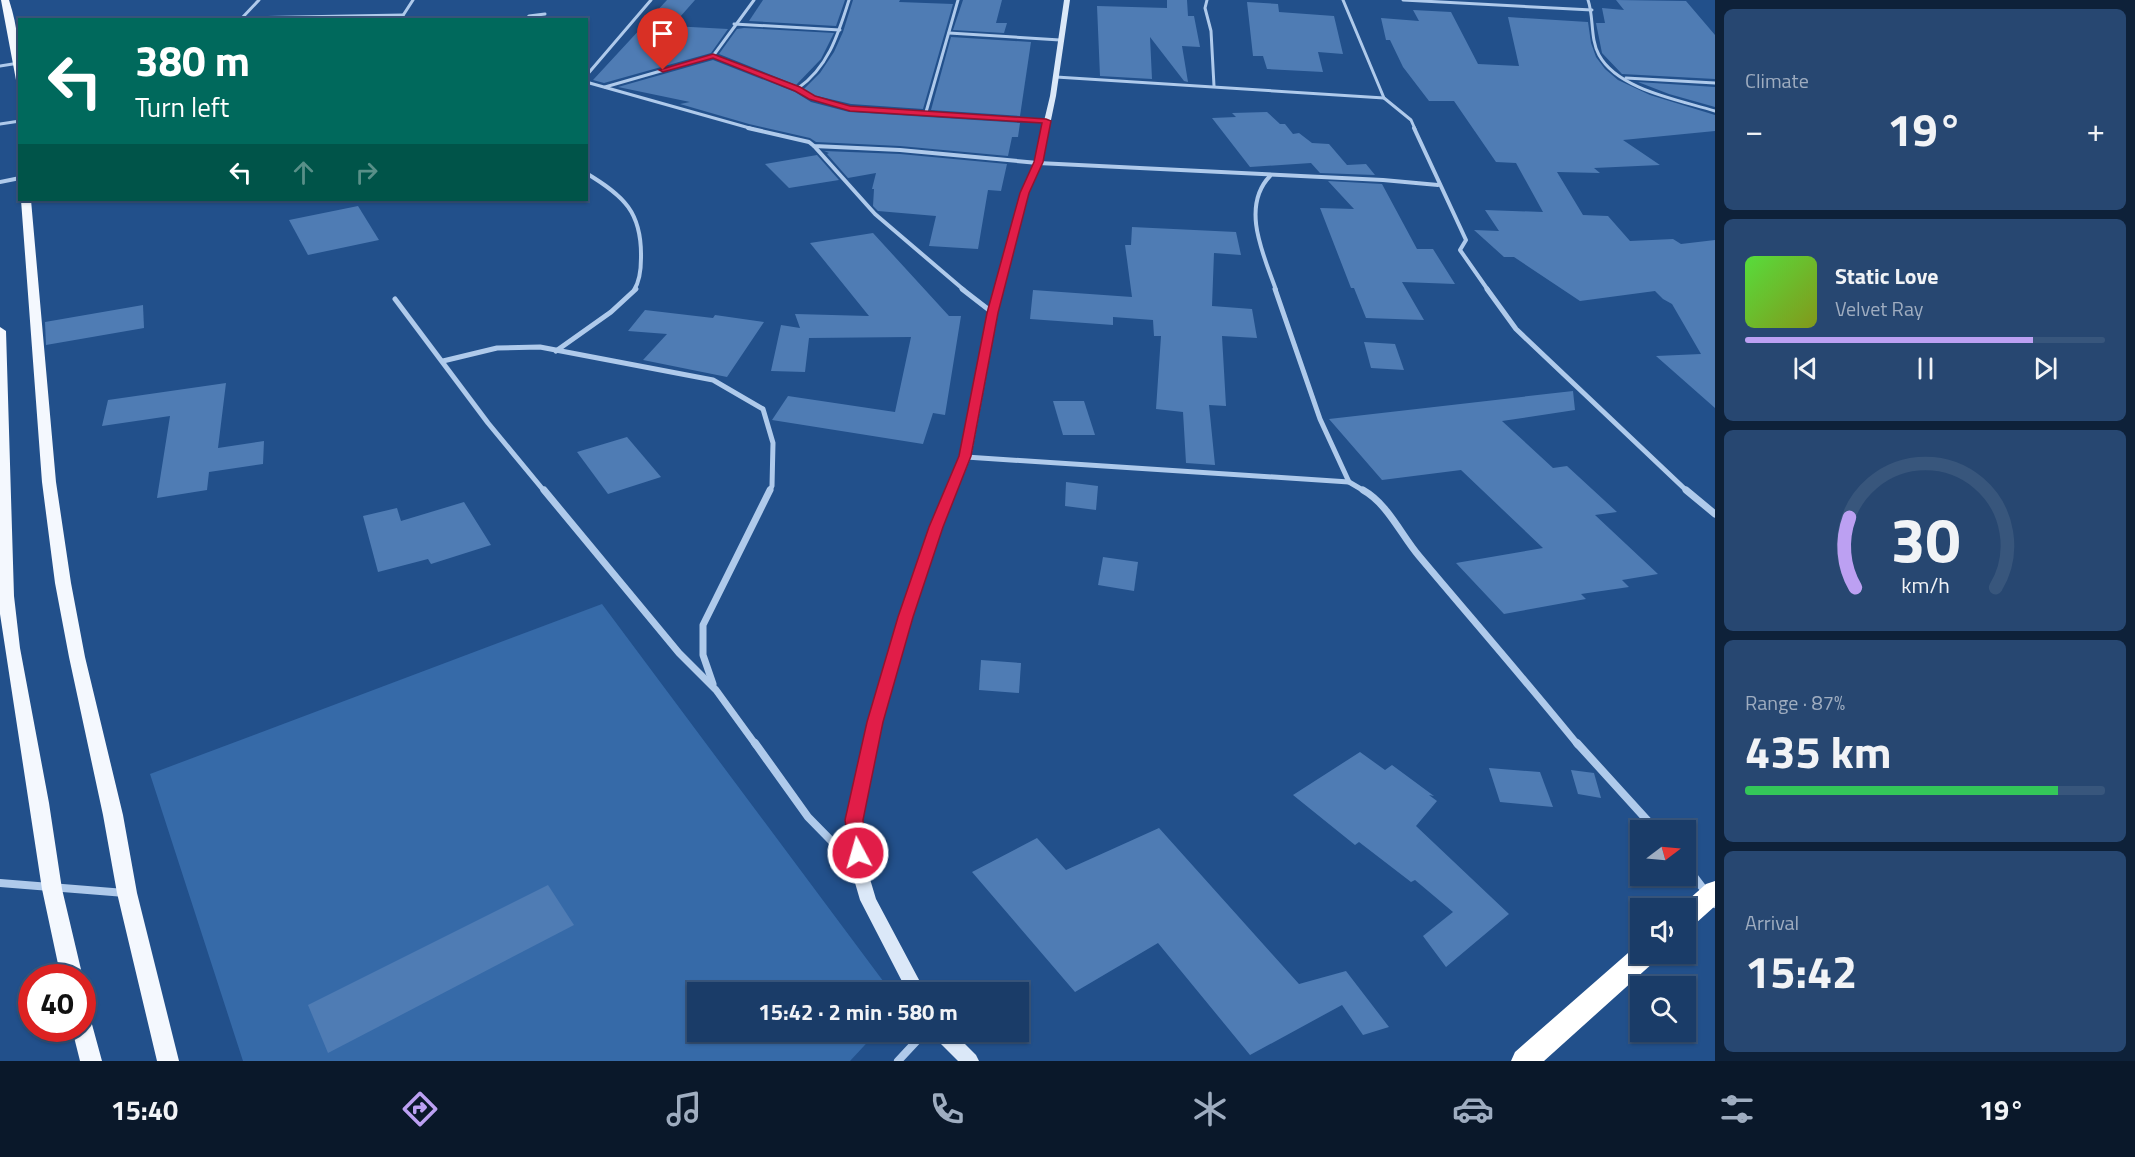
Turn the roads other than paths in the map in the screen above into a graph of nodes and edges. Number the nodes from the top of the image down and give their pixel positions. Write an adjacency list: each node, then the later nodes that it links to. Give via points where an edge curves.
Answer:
1 (5, 0): 25 (main road)
2 (259, 0): 16 (street)
3 (413, 0): 15 (street)
4 (651, 0): 28 (street)
5 (754, 0): 20 (street)
6 (849, 0): 21 (street)
7 (958, 0): 22 (street)
8 (1067, 0): 23 (street)
9 (1207, 0): 33 (street, via 1204,8 1211,31)
10 (1343, 0): 36 (street)
11 (1403, 0): 13 (street)
12 (1588, 0): 13 (street)
13 (1592, 10): 30 (street, via 1598,52 1609,69)
14 (545, 14): 19 (street)
15 (403, 15): 17 (street); 18 (street)
16 (242, 18)
17 (282, 18)
18 (401, 18)
19 (528, 18)
20 (735, 24): 21 (street); 24 (street)
21 (840, 30): 35 (street, via 812,80)
22 (949, 33): 23 (street); 38 (street)
23 (1060, 40): 29 (street)
24 (713, 56): 34 (street); 35 (street)
25 (18, 58)
26 (18, 63): 27 (street)
27 (0, 66)
28 (588, 74)
29 (1056, 76): 33 (street); 40 (street)
30 (1623, 78): 32 (street); 37 (street)
31 (588, 83): 34 (street)
32 (1715, 83)
33 (1214, 86): 36 (street)
34 (603, 87): 42 (street)
35 (797, 89): 38 (street, via 812,98 850,108)
36 (1384, 98): 48 (street, via 1411,120)
37 (1715, 111)
38 (926, 112): 40 (street)
39 (18, 121): 41 (street)
40 (1046, 121): 43 (street)
41 (0, 124)
42 (814, 146): 43 (street); 51 (street, via 875,216)
43 (1038, 162): 45 (street); 51 (street, via 1025,193)
44 (588, 174): 53 (street, via 623,199 639,221 641,266 636,287 611,311)
45 (1270, 176): 48 (street); 56 (street, via 1262,183 1256,233 1320,419)
46 (18, 178): 47 (street)
47 (0, 182)
48 (1438, 185): 57 (street, via 1462,228 1466,240 1460,250 1516,329)
49 (26, 201): 65 (main road, via 49,482 60,561)
50 (395, 299): 54 (street)
51 (993, 313): 55 (street)
52 (0, 331): 58 (main road)
53 (556, 351): 54 (street, via 511,347); 59 (street, via 713,380 764,409 773,443 772,486 703,625 700,645 706,671)
54 (443, 361): 59 (street, via 488,423 632,597)
55 (965, 456): 56 (street); 61 (street, via 936,527 875,722 854,820)
56 (1349, 482): 60 (street, via 1375,496 1417,554)
57 (1715, 514)
58 (3, 597): 64 (main road)
59 (716, 690): 61 (street, via 808,817)
60 (1647, 820)
61 (860, 869): 70 (street, via 868,900)
62 (1696, 878): 66 (street)
63 (0, 883): 64 (street)
64 (52, 889): 65 (street); 68 (main road)
65 (127, 893): 75 (main road)
66 (1713, 898): 67 (highway)
67 (1696, 910)
68 (69, 964)
69 (1634, 964): 78 (highway)
70 (911, 982)
71 (86, 1042): 74 (main road)
72 (916, 1042): 76 (street)
73 (951, 1042): 77 (street)
74 (91, 1061)
75 (168, 1061)
76 (898, 1061)
77 (970, 1061)
78 (1525, 1061)

